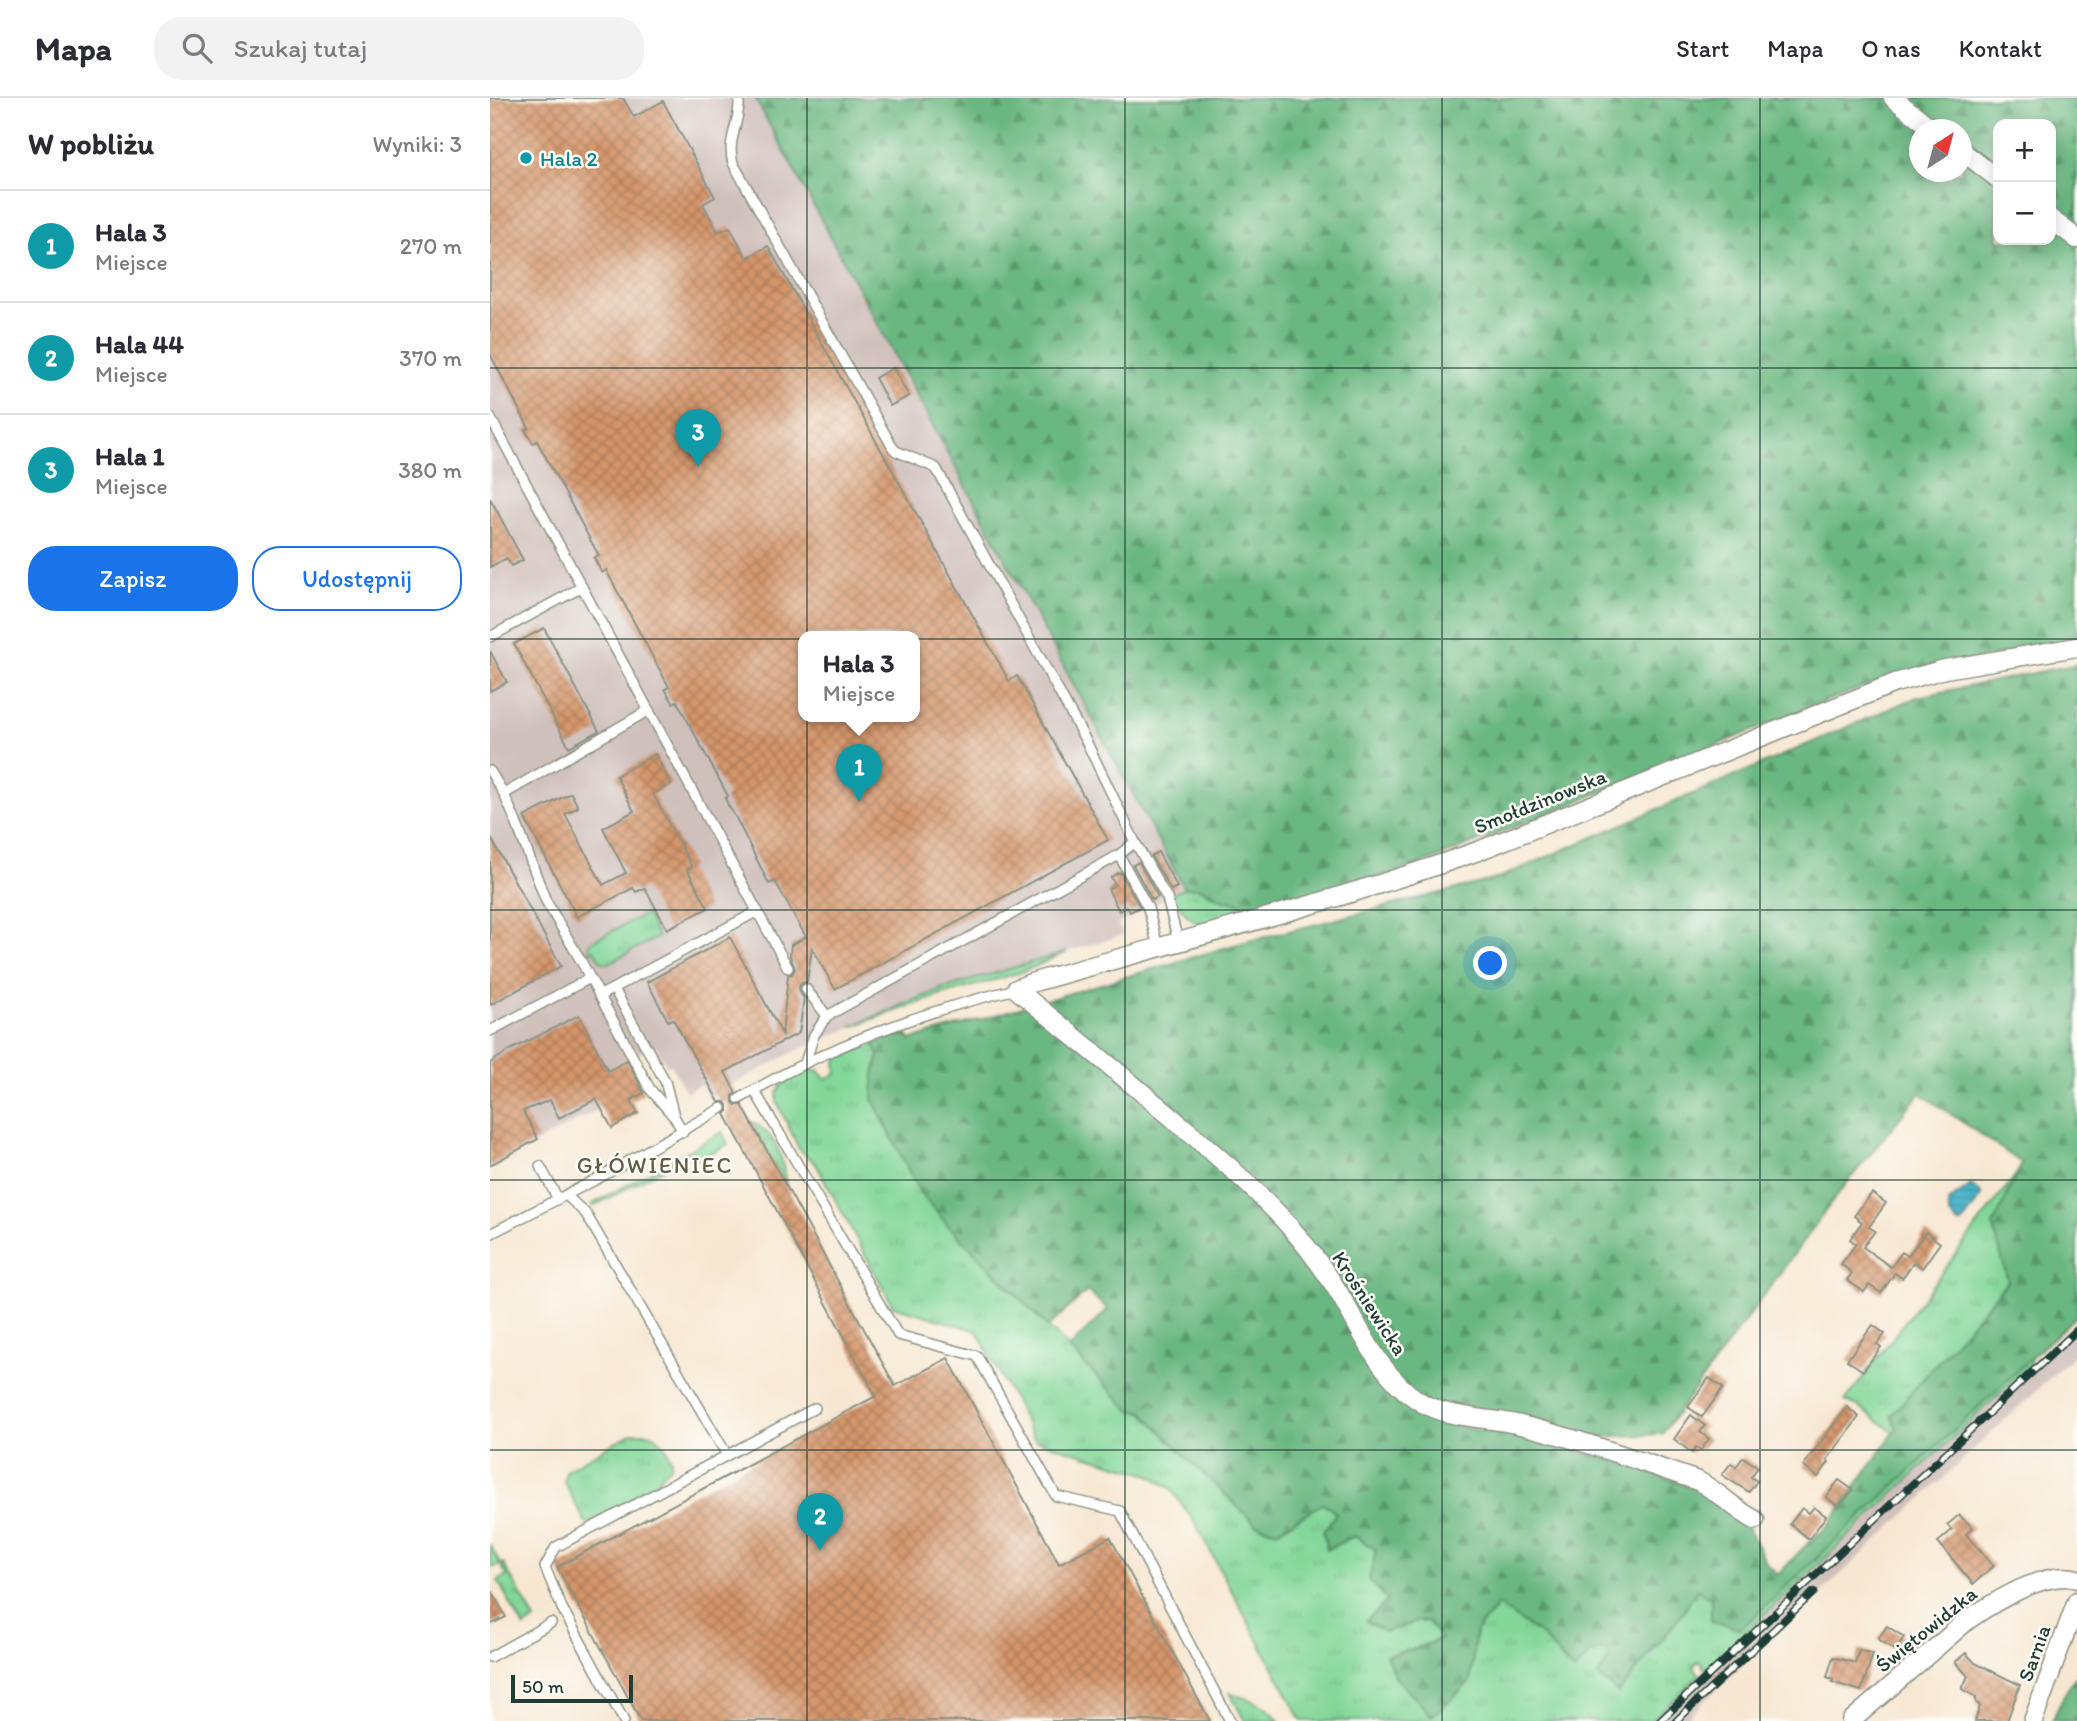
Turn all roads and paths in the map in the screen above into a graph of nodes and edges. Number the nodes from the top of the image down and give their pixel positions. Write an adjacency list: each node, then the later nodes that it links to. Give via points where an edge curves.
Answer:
1 (739, 98): 15 (lane, via 730,147 733,163 893,448 936,468 1087,743)
2 (1893, 98): 3 (street)
3 (1920, 119)
4 (1972, 159): 5 (street)
5 (1993, 175)
6 (2056, 223): 7 (street)
7 (2077, 239)
8 (490, 417): 9 (lane)
9 (582, 587): 10 (lane); 12 (lane)
10 (490, 637)
11 (2077, 647): 18 (street, Smołdzinowska, via 1945,669 1895,683 1453,860)
12 (649, 709): 14 (lane); 17 (lane)
13 (490, 771): 14 (lane)
14 (504, 794): 21 (lane, via 546,901)
15 (1135, 842): 16 (lane); 18 (lane, via 1167,898)
16 (1119, 855): 19 (lane, via 1148,908); 26 (lane)
17 (758, 911): 20 (lane); 22 (lane)
18 (1178, 942): 19 (street, Smołdzinowska)
19 (1158, 947): 24 (street, Smołdzinowska)
20 (789, 968)
21 (590, 978): 25 (lane); 27 (lane)
22 (614, 989): 25 (lane); 32 (lane, via 665,1081)
23 (806, 989): 26 (lane)
24 (1016, 989): 28 (lane, via 914,1019); 39 (street, Krośniewicka, via 1249,1184 1329,1278 1388,1374 1420,1402 1448,1413 1559,1435 1698,1481)
25 (599, 996): 32 (lane, via 650,1089)
26 (827, 1016): 28 (lane, via 814,1035)
27 (490, 1031)
28 (806, 1063): 29 (lane)
29 (754, 1090): 30 (lane); 45 (lane, via 898,1335 977,1356 1056,1496 1120,1511)
30 (739, 1099)
31 (722, 1108): 33 (lane)
32 (675, 1118): 33 (lane)
33 (683, 1132): 35 (lane)
34 (540, 1166): 35 (lane)
35 (562, 1197): 36 (lane); 38 (lane, via 586,1214)
36 (490, 1234)
37 (815, 1408): 38 (lane)
38 (727, 1455): 44 (lane, via 556,1547 545,1566 562,1608)
39 (1755, 1520)
40 (2077, 1579): 46 (street, Świętowidzka, via 2057,1577 1988,1606)
41 (2077, 1601): 47 (street, Sarnia)
42 (551, 1623): 43 (lane)
43 (490, 1657)
44 (624, 1721)
45 (1230, 1721)
46 (1851, 1721)
47 (2033, 1721)

